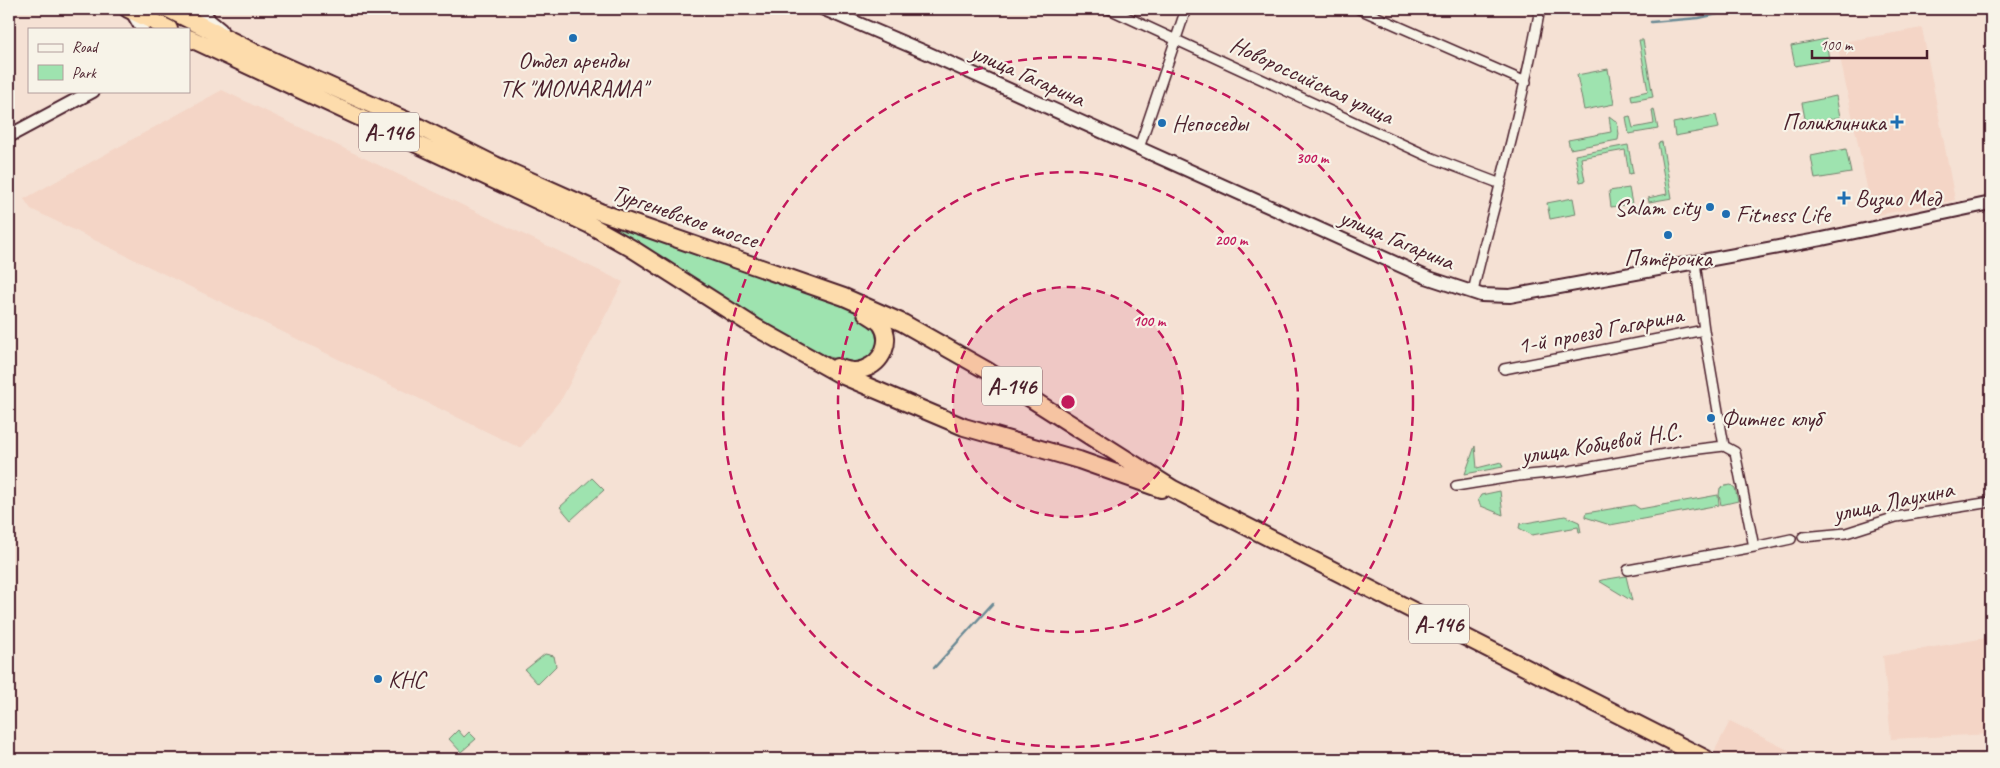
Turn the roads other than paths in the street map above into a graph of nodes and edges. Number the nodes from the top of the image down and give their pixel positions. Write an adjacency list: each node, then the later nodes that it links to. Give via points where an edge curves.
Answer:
1 (168, 9): 15 (highway, Тургеневское шоссе / А-146)
2 (202, 9): 15 (street, via 210,21)
3 (824, 9): 19 (street, улица Гагарина)
4 (1109, 9): 12 (street, Новороссийская улица)
5 (1186, 9): 12 (street)
6 (1359, 9): 16 (street)
7 (1540, 9): 16 (street)
8 (129, 10): 9 (street); 10 (highway)
9 (141, 28)
10 (167, 28)
11 (190, 38): 14 (highway, Тургеневское шоссе / А-146)
12 (1177, 39): 19 (street); 20 (street, Новороссийская улица, via 1430,157)
13 (190, 45): 14 (street)
14 (206, 46): 26 (highway, Тургеневское шоссе / А-146, via 590,225)
15 (252, 51): 24 (highway, Тургеневское шоссе / А-146, via 600,212)
16 (1526, 82): 20 (street)
17 (91, 92): 18 (street)
18 (9, 136)
19 (1139, 148): 23 (street, улица Гагарина, via 1426,277)
20 (1501, 184): 23 (street)
21 (1991, 203): 22 (street, улица Гагарина, via 1870,230)
22 (1695, 262): 23 (street, улица Гагарина, via 1510,296); 25 (street)
23 (1473, 292)
24 (844, 297): 26 (highway, А-146, via 881,324 886,338 884,352 875,364 864,370 852,371); 30 (highway, Тургеневское шоссе / А-146, via 903,323 986,370)
25 (1704, 330): 27 (street, 1-й проезд Гагарина); 28 (street)
26 (819, 363): 30 (highway, Тургеневское шоссе / А-146, via 892,398 964,427)
27 (1504, 369)
28 (1724, 446): 29 (street, улица Кобцевой Н.С., via 1569,472); 34 (street, via 1735,452)
29 (1456, 486)
30 (1172, 491): 36 (highway, А-146); 37 (highway, А-146)
31 (1991, 502): 32 (street, улица Лаухина, via 1896,517 1846,533)
32 (1802, 537)
33 (1791, 539): 34 (street)
34 (1754, 547): 35 (street)
35 (1628, 570)
36 (1693, 759)
37 (1706, 759)

